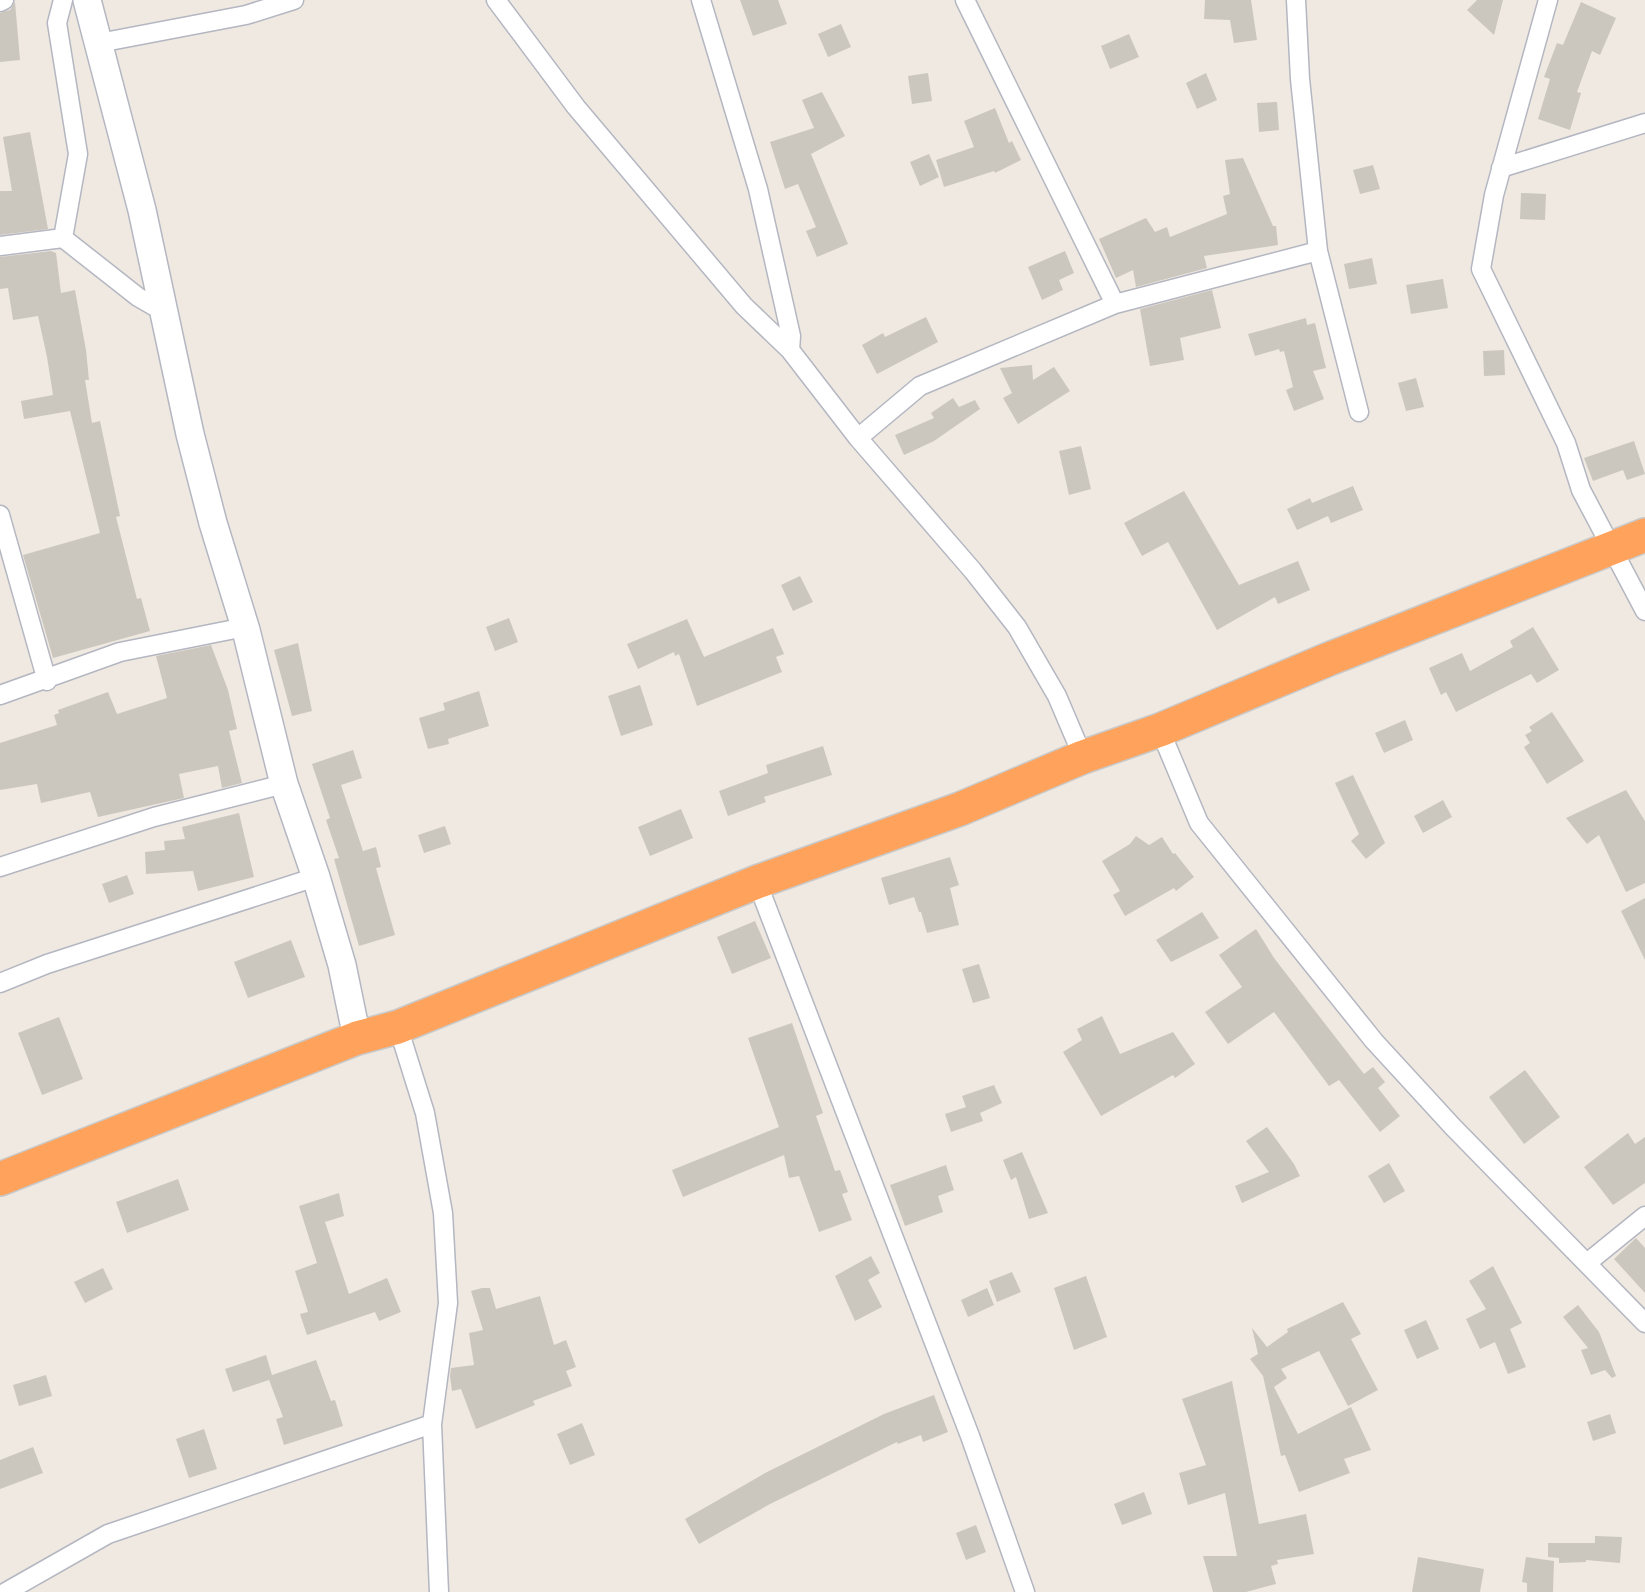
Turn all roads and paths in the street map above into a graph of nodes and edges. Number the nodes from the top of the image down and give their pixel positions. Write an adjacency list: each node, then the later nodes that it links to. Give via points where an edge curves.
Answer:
1 (4, 0): 10 (street)
2 (63, 0): 14 (street, via 57,23 78,154)
3 (87, 0): 11 (street)
4 (294, 0): 11 (street, via 246,15)
5 (496, 0): 19 (street, via 614,153 744,306)
6 (701, 0): 19 (street, via 758,189 791,336)
7 (965, 0): 17 (street)
8 (1296, 0): 16 (street)
9 (1548, 0): 13 (street)
10 (0, 2)
11 (99, 43): 18 (street)
12 (1645, 123): 13 (street)
13 (1501, 168): 24 (street, via 1481,269 1566,443 1581,490)
14 (63, 238): 15 (street); 18 (street, via 138,297)
15 (0, 246)
16 (1318, 251): 17 (street); 20 (street)
17 (1114, 304): 21 (street, via 920,386)
18 (164, 312): 27 (street, via 210,512)
19 (790, 350): 21 (street)
20 (1359, 412)
21 (858, 438): 31 (street, via 1017,627 1057,696)
22 (0, 515): 25 (street)
23 (1645, 535): 24 (highway)
24 (1611, 549): 26 (street); 30 (highway)
25 (6, 559): 28 (street)
26 (1645, 611)
27 (245, 627): 28 (street, via 120,652); 32 (street)
28 (46, 681): 29 (street)
29 (0, 695)
30 (1160, 730): 31 (highway); 41 (street, via 1199,823 1250,889 1374,1041)
31 (1083, 757): 35 (highway, via 960,809)
32 (284, 784): 33 (street, via 154,817); 34 (street)
33 (0, 867)
34 (316, 877): 36 (street, via 47,964); 38 (street, via 342,965)
35 (757, 882): 37 (highway); 46 (street, via 966,1426)
36 (0, 983)
37 (398, 1027): 38 (highway); 43 (street, via 425,1113 443,1213 448,1303)
38 (357, 1038): 39 (highway)
39 (0, 1179)
40 (1645, 1216): 41 (street)
41 (1587, 1263): 42 (street)
42 (1645, 1323)
43 (432, 1424): 44 (street, via 108,1534); 45 (street)
44 (6, 1592)
45 (439, 1592)
46 (1025, 1592)

